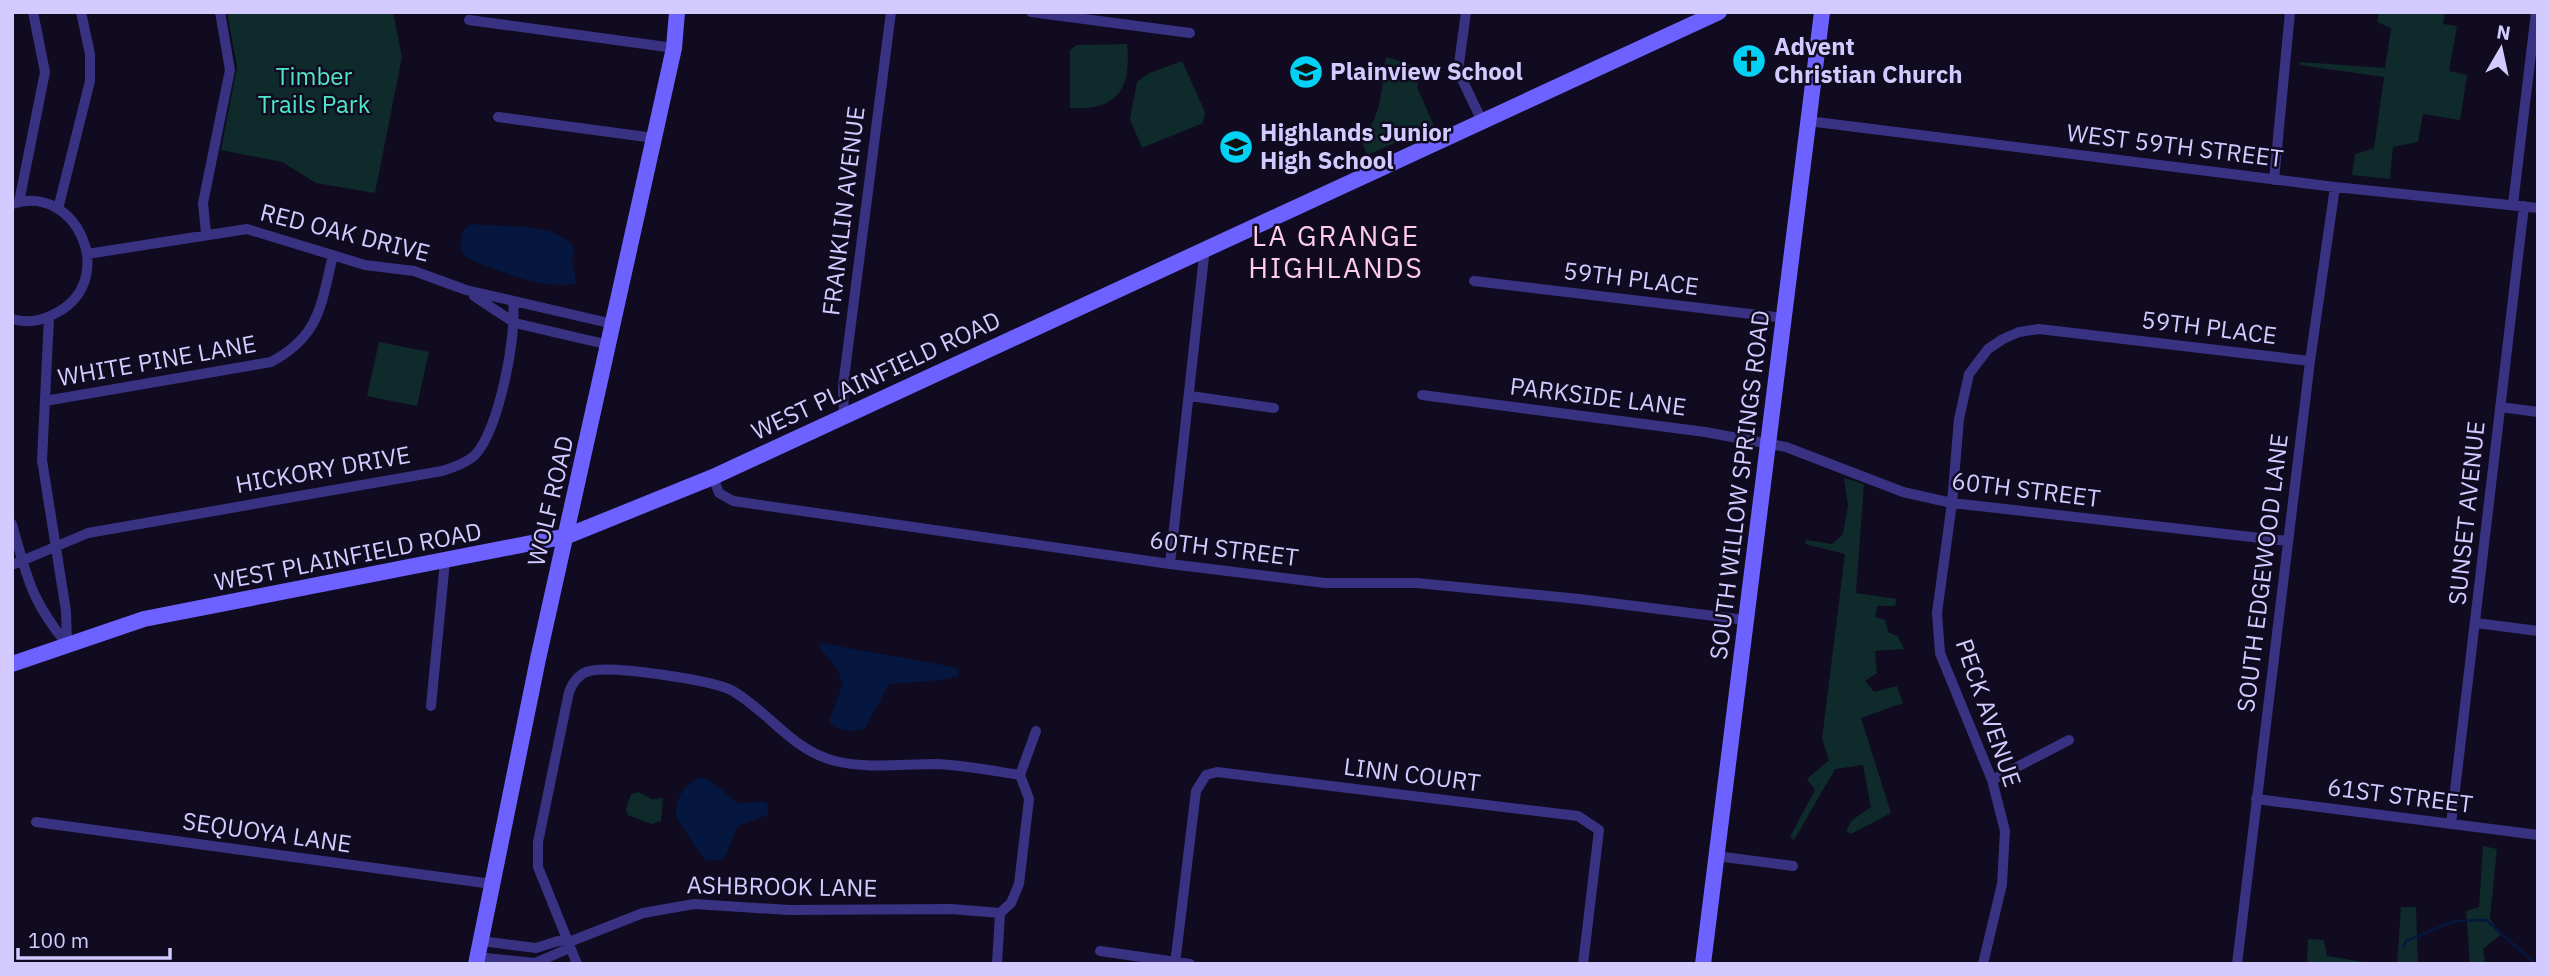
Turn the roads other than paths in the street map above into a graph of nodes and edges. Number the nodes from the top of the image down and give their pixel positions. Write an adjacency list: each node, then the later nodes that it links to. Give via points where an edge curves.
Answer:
1 (33, 12): 21 (street, via 46,72)
2 (81, 12): 24 (street, via 90,81)
3 (220, 12): 25 (street, via 230,70 203,203)
4 (677, 12): 14 (main road, WOLF ROAD)
5 (891, 12): 46 (street, FRANKLIN AVENUE, via 843,386)
6 (1031, 12): 13 (street)
7 (1466, 12): 16 (street, via 1458,71)
8 (1719, 12): 16 (main road, WEST PLAINFIELD ROAD)
9 (1822, 12): 17 (main road, SOUTH WILLOW SPRINGS ROAD)
10 (2290, 12): 19 (street)
11 (2536, 12): 22 (street, SUNSET AVENUE)
12 (469, 20): 14 (street)
13 (1190, 33)
14 (674, 48): 18 (main road, WOLF ROAD)
15 (498, 117): 18 (street)
16 (1482, 121): 26 (main road, WEST PLAINFIELD ROAD)
17 (1808, 121): 19 (street, WEST 59TH STREET); 33 (main road, SOUTH WILLOW SPRINGS ROAD)
18 (654, 138): 36 (main road, WOLF ROAD)
19 (2274, 180): 20 (street, WEST 59TH STREET)
20 (2334, 187): 22 (street, WEST 59TH STREET); 39 (street, SOUTH EDGEWOOD LANE)
21 (16, 203): 24 (street, via 40,202)
22 (2519, 205): 23 (street, WEST 59TH STREET); 43 (street, SUNSET AVENUE)
23 (2538, 208)
24 (58, 209): 27 (street, via 74,223)
25 (206, 234): 27 (street, RED OAK DRIVE); 28 (street, RED OAK DRIVE, via 247,229)
26 (1205, 247): 41 (street); 46 (main road, WEST PLAINFIELD ROAD)
27 (87, 254): 32 (street, via 82,289 69,306)
28 (333, 255): 30 (street, RED OAK DRIVE, via 365,265 423,273); 42 (street, WHITE PINE LANE, via 317,319 306,338 271,362)
29 (1474, 281): 33 (street, 59TH PLACE)
30 (466, 290): 31 (street, RED OAK DRIVE); 35 (street, RED OAK DRIVE)
31 (513, 302): 35 (street, HICKORY DRIVE); 36 (street, RED OAK DRIVE)
32 (49, 318): 34 (street); 42 (street)
33 (1784, 318): 47 (main road, SOUTH WILLOW SPRINGS ROAD)
34 (12, 319)
35 (515, 323): 38 (street, RED OAK DRIVE); 53 (street, HICKORY DRIVE, via 493,424 475,455 456,467 88,533)
36 (614, 324): 38 (main road, WOLF ROAD)
37 (2019, 331): 39 (street, 59TH PLACE, via 2048,330); 49 (street, PECK AVENUE, via 1988,349 1969,374 1959,419)
38 (609, 345): 51 (main road, WOLF ROAD)
39 (2310, 361): 52 (street, SOUTH EDGEWOOD LANE)
40 (1422, 395): 47 (street, PARKSIDE LANE)
41 (1189, 396): 44 (street); 56 (street)
42 (45, 401): 53 (street, via 42,460)
43 (2500, 407): 45 (street); 58 (street, SUNSET AVENUE)
44 (1274, 408)
45 (2538, 412)
46 (844, 416): 48 (main road, WEST PLAINFIELD ROAD)
47 (1768, 444): 49 (street, 60TH STREET, via 1903,492); 57 (main road, SOUTH WILLOW SPRINGS ROAD)
48 (713, 477): 51 (main road, WEST PLAINFIELD ROAD); 56 (street, 60TH STREET, via 719,493 733,501)
49 (1952, 503): 52 (street, 60TH STREET); 66 (street, PECK AVENUE, via 1937,613 1940,653)
50 (12, 524): 55 (street)
51 (567, 536): 54 (main road, WEST PLAINFIELD ROAD); 73 (main road, WOLF ROAD)
52 (2287, 541): 67 (street, SOUTH EDGEWOOD LANE)
53 (56, 547): 55 (street, HICKORY DRIVE); 60 (street)
54 (444, 561): 60 (main road, WEST PLAINFIELD ROAD, via 144,619); 62 (street)
55 (17, 563): 60 (street, via 47,620)
56 (1170, 564): 57 (street, 60TH STREET, via 1325,583 1418,583 1579,598)
57 (1746, 620): 71 (main road, SOUTH WILLOW SPRINGS ROAD)
58 (2476, 623): 59 (street); 69 (street, SUNSET AVENUE)
59 (2538, 631)
60 (67, 644): 61 (main road, WEST PLAINFIELD ROAD)
61 (12, 664)
62 (431, 706)
63 (1036, 731): 65 (street)
64 (2069, 740): 66 (street)
65 (1020, 775): 74 (street, via 1029,799 1019,884); 76 (street, via 938,764 873,767 834,761 805,749 753,705 707,681 604,669 586,672 569,692 538,842 538,867)
66 (1992, 780): 85 (street, PECK AVENUE, via 2005,831 2002,884)
67 (2256, 799): 69 (street, 61ST STREET); 86 (street, SOUTH EDGEWOOD LANE)
68 (36, 822): 73 (street, SEQUOYA LANE)
69 (2451, 824): 70 (street, 61ST STREET)
70 (2538, 835)
71 (1716, 856): 72 (street); 84 (main road, SOUTH WILLOW SPRINGS ROAD)
72 (1793, 866)
73 (492, 884): 75 (main road, WOLF ROAD)
74 (1000, 914): 76 (street, ASHBROOK LANE, via 951,909 789,910 694,905 643,913); 81 (street)
75 (481, 941): 76 (street, ASHBROOK LANE, via 536,948); 78 (main road, WOLF ROAD)
76 (569, 942): 78 (street, ASHBROOK LANE, via 565,950 535,963); 80 (street)
77 (1100, 951): 79 (street)
78 (477, 961)
79 (1175, 963): 82 (street); 83 (street, LINN COURT, via 1196,791 1202,779 1217,772 1578,816 1599,830)
80 (577, 964)
81 (997, 964)
82 (1190, 964)
83 (1583, 964)
84 (1703, 964)
85 (1983, 964)
86 (2237, 964)

